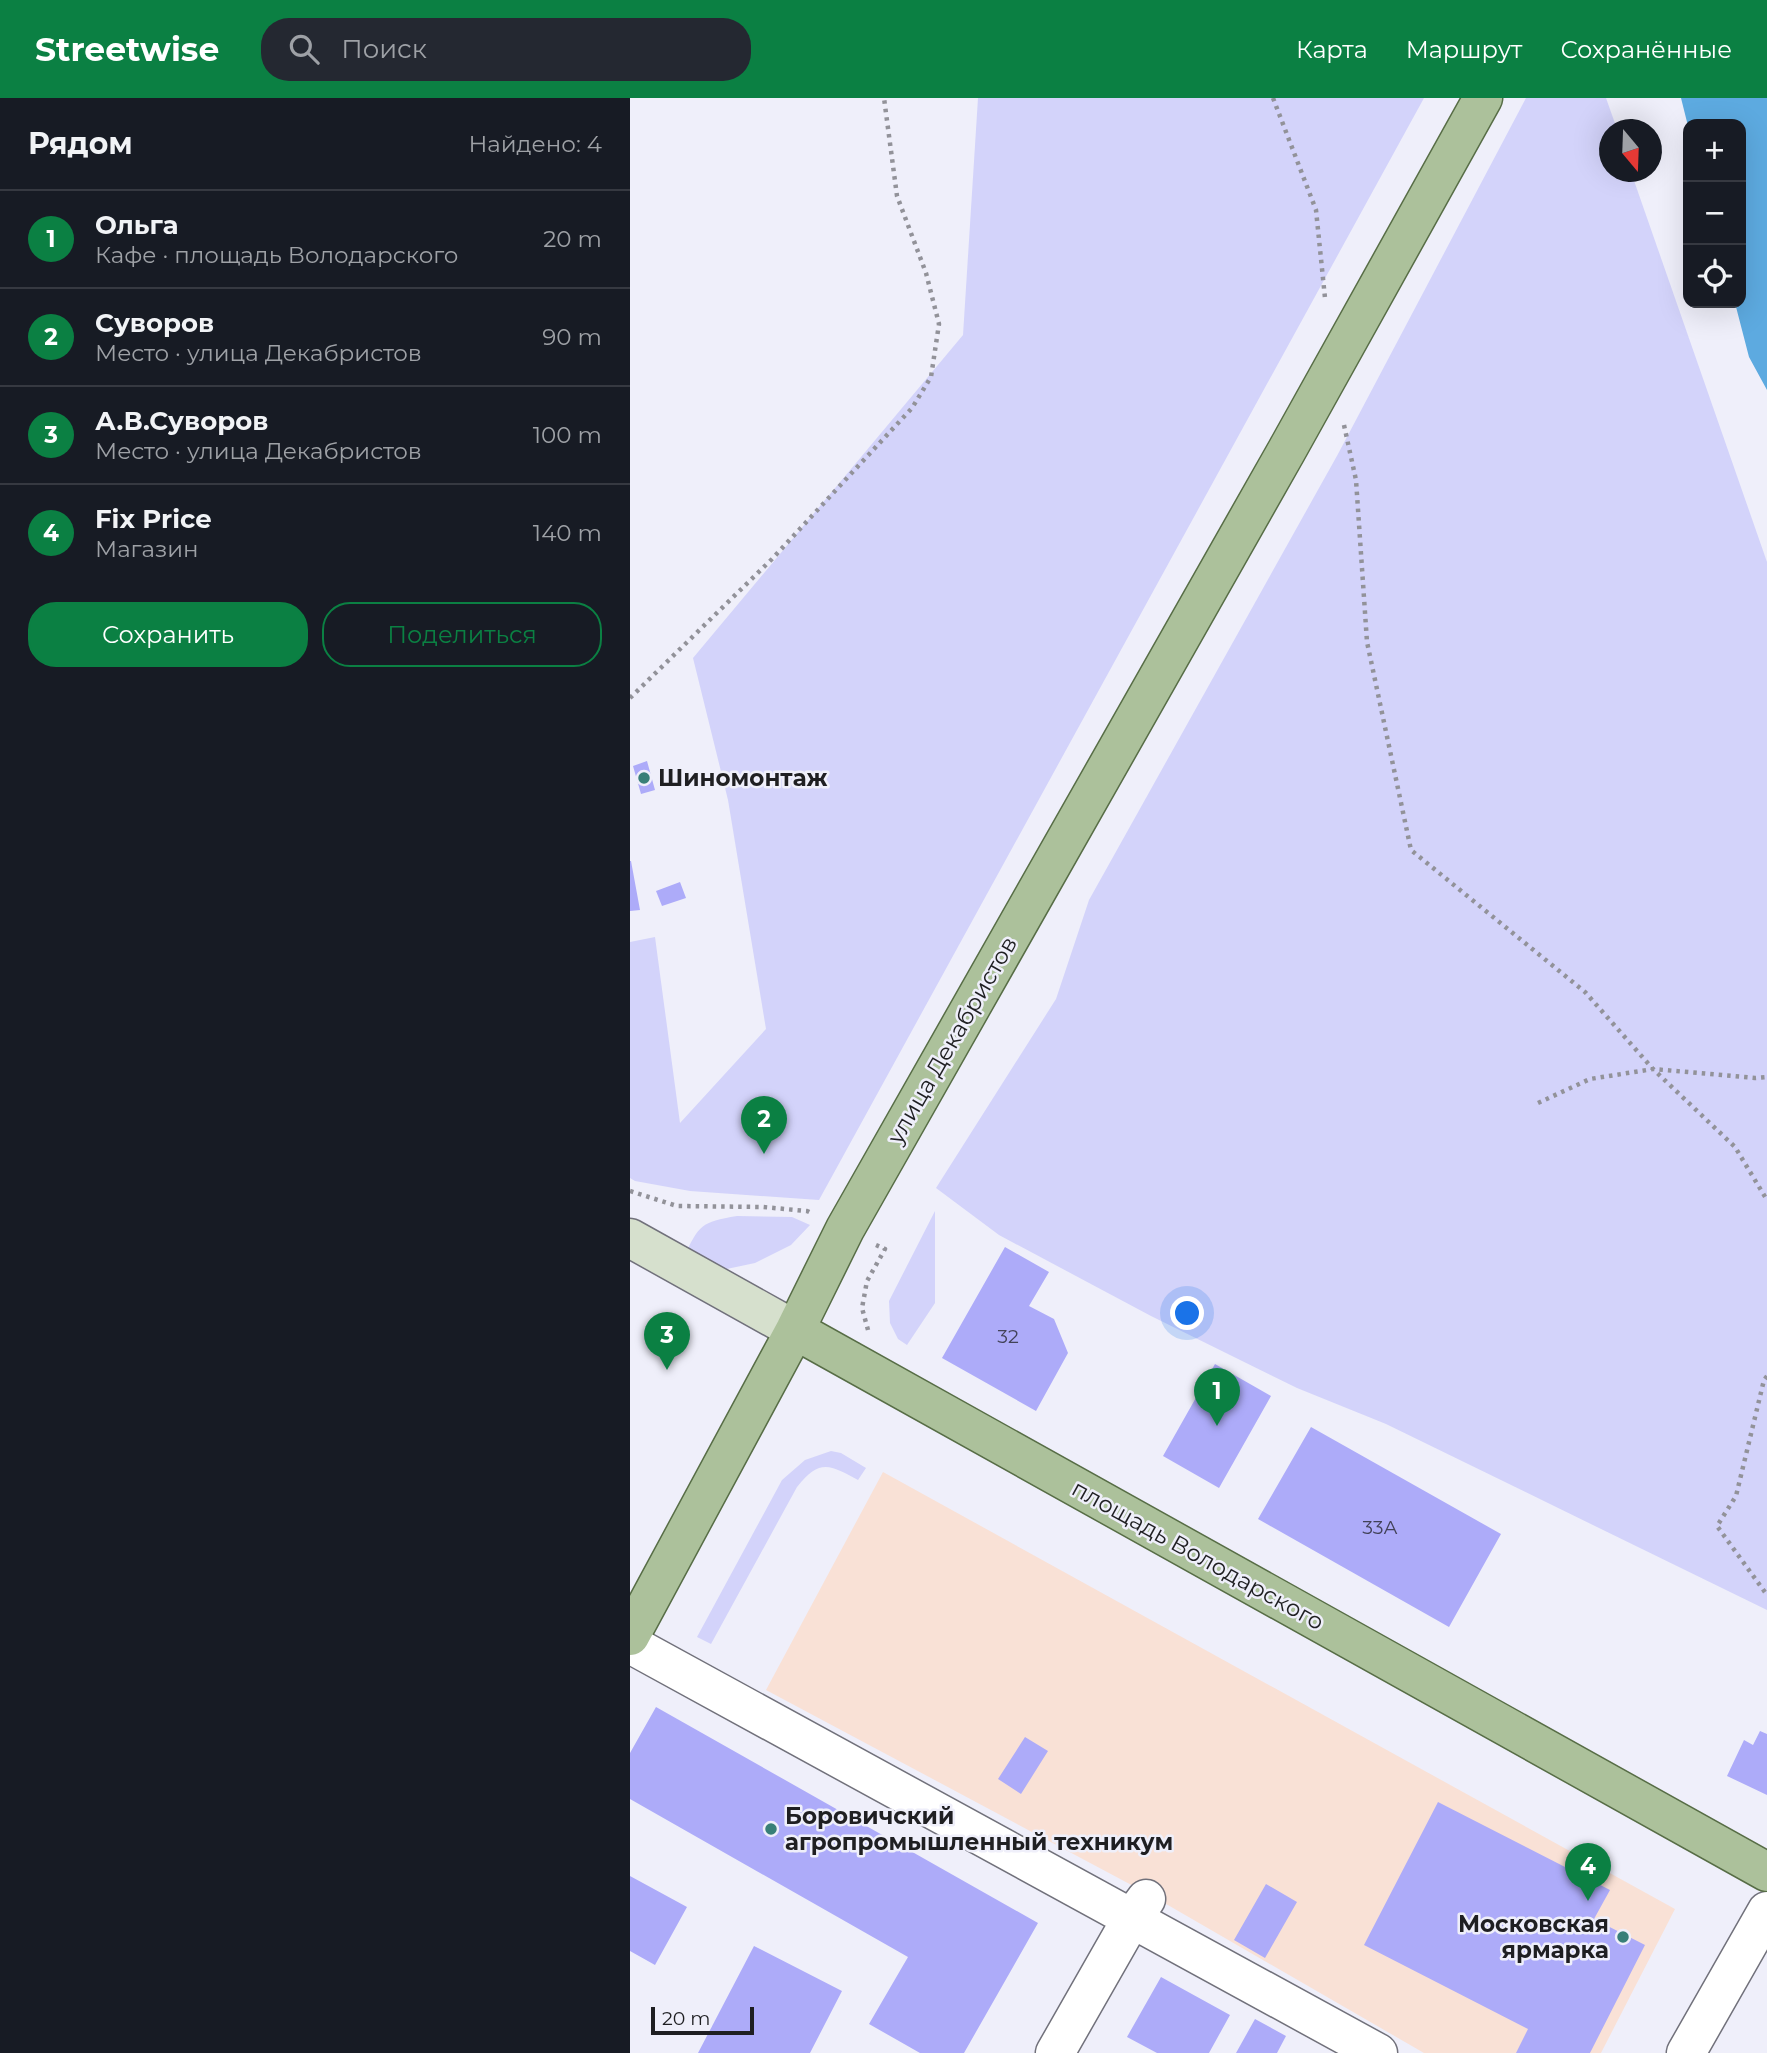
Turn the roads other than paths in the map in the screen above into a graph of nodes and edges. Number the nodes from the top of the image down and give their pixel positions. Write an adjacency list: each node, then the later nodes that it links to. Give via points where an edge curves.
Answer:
1 (1483, 98): 3 (main road, улица Декабристов, via 845,1229)
2 (630, 1238): 3 (main road, площадь Володарского)
3 (795, 1330): 4 (main road, улица Декабристов); 6 (main road, площадь Володарского)
4 (630, 1636)
5 (630, 1644): 7 (street)
6 (1767, 1872)
7 (1139, 1908): 9 (street); 10 (street)
8 (1767, 1911): 11 (street)
9 (1055, 2053)
10 (1378, 2053)
11 (1686, 2053)

